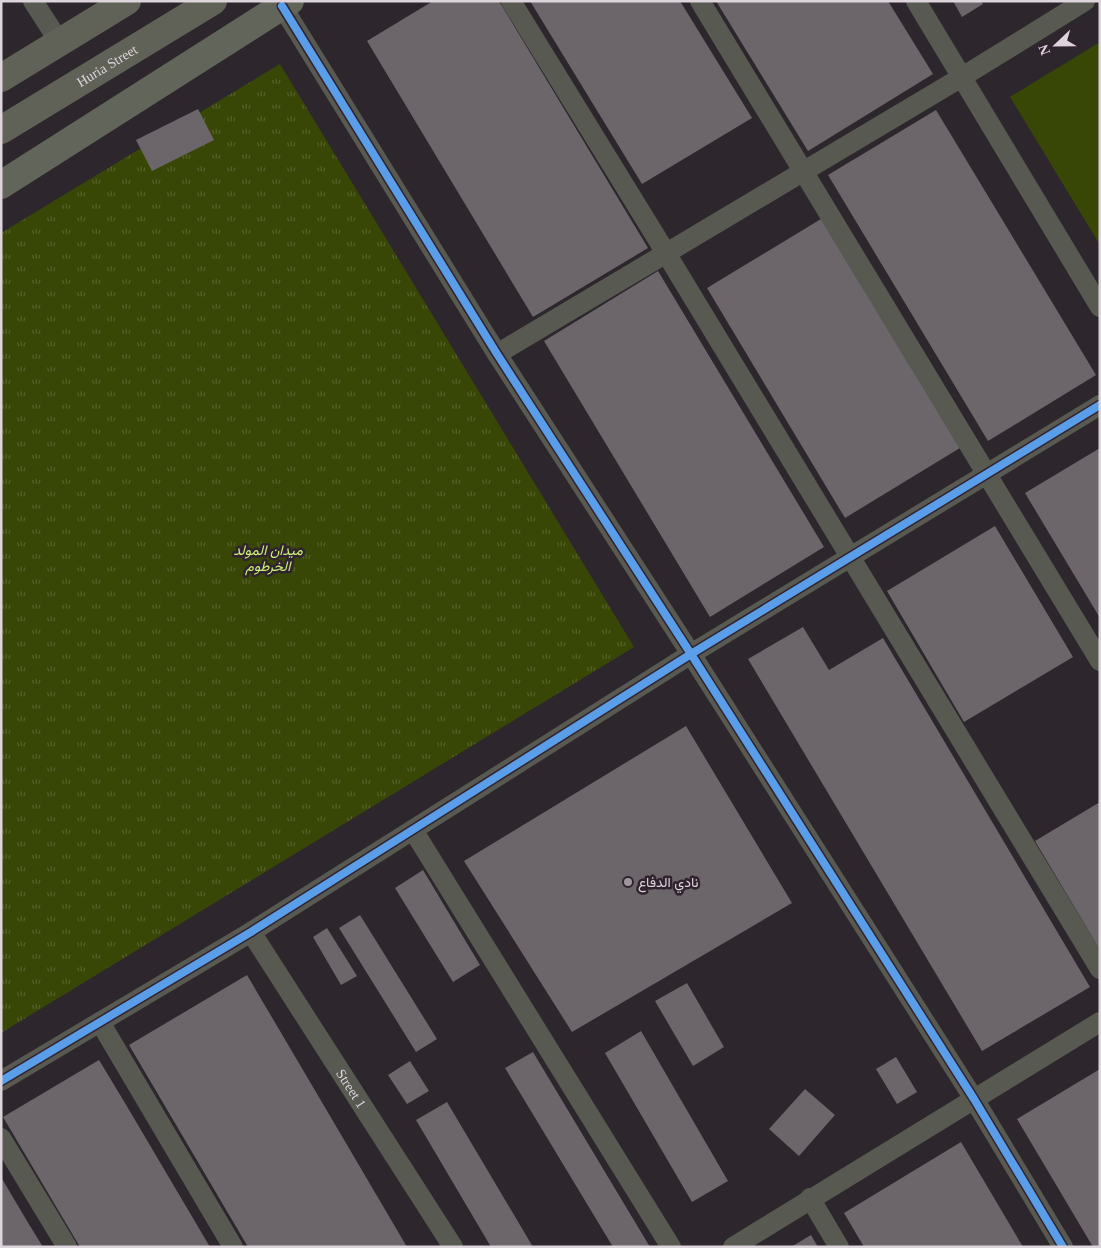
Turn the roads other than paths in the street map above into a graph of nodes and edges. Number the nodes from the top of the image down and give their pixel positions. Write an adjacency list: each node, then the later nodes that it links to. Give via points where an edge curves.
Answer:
1 (33, 1): 10 (street)
2 (104, 1): 10 (street)
3 (127, 1): 13 (main road)
4 (213, 1): 14 (main road, Huria Street)
5 (511, 1): 17 (street)
6 (700, 1): 15 (street)
7 (916, 1): 12 (street)
8 (1079, 3): 12 (street)
9 (286, 4): 16 (street); 19 (street)
10 (53, 32): 11 (street)
11 (1, 64)
12 (962, 77): 15 (street); 18 (street)
13 (1, 78)
14 (1, 130)
15 (802, 172): 17 (street); 21 (street)
16 (1, 186)
17 (666, 254): 19 (street); 22 (street)
18 (1100, 307)
19 (497, 354): 23 (street)
20 (1100, 405): 21 (street)
21 (986, 474): 22 (street); 24 (street)
22 (850, 557): 23 (street); 27 (street)
23 (691, 654): 25 (street); 31 (street)
24 (1100, 661)
25 (413, 830): 26 (street); 37 (street)
26 (251, 932): 28 (street); 36 (street, Street 1)
27 (1100, 969)
28 (100, 1022): 30 (street); 35 (street)
29 (1100, 1022): 31 (street)
30 (1, 1081)
31 (974, 1100): 33 (street); 40 (street)
32 (1, 1138): 34 (street)
33 (810, 1198): 38 (street); 39 (street)
34 (66, 1247)
35 (233, 1247)
36 (453, 1247)
37 (671, 1247)
38 (733, 1247)
39 (839, 1247)
40 (1063, 1247)

